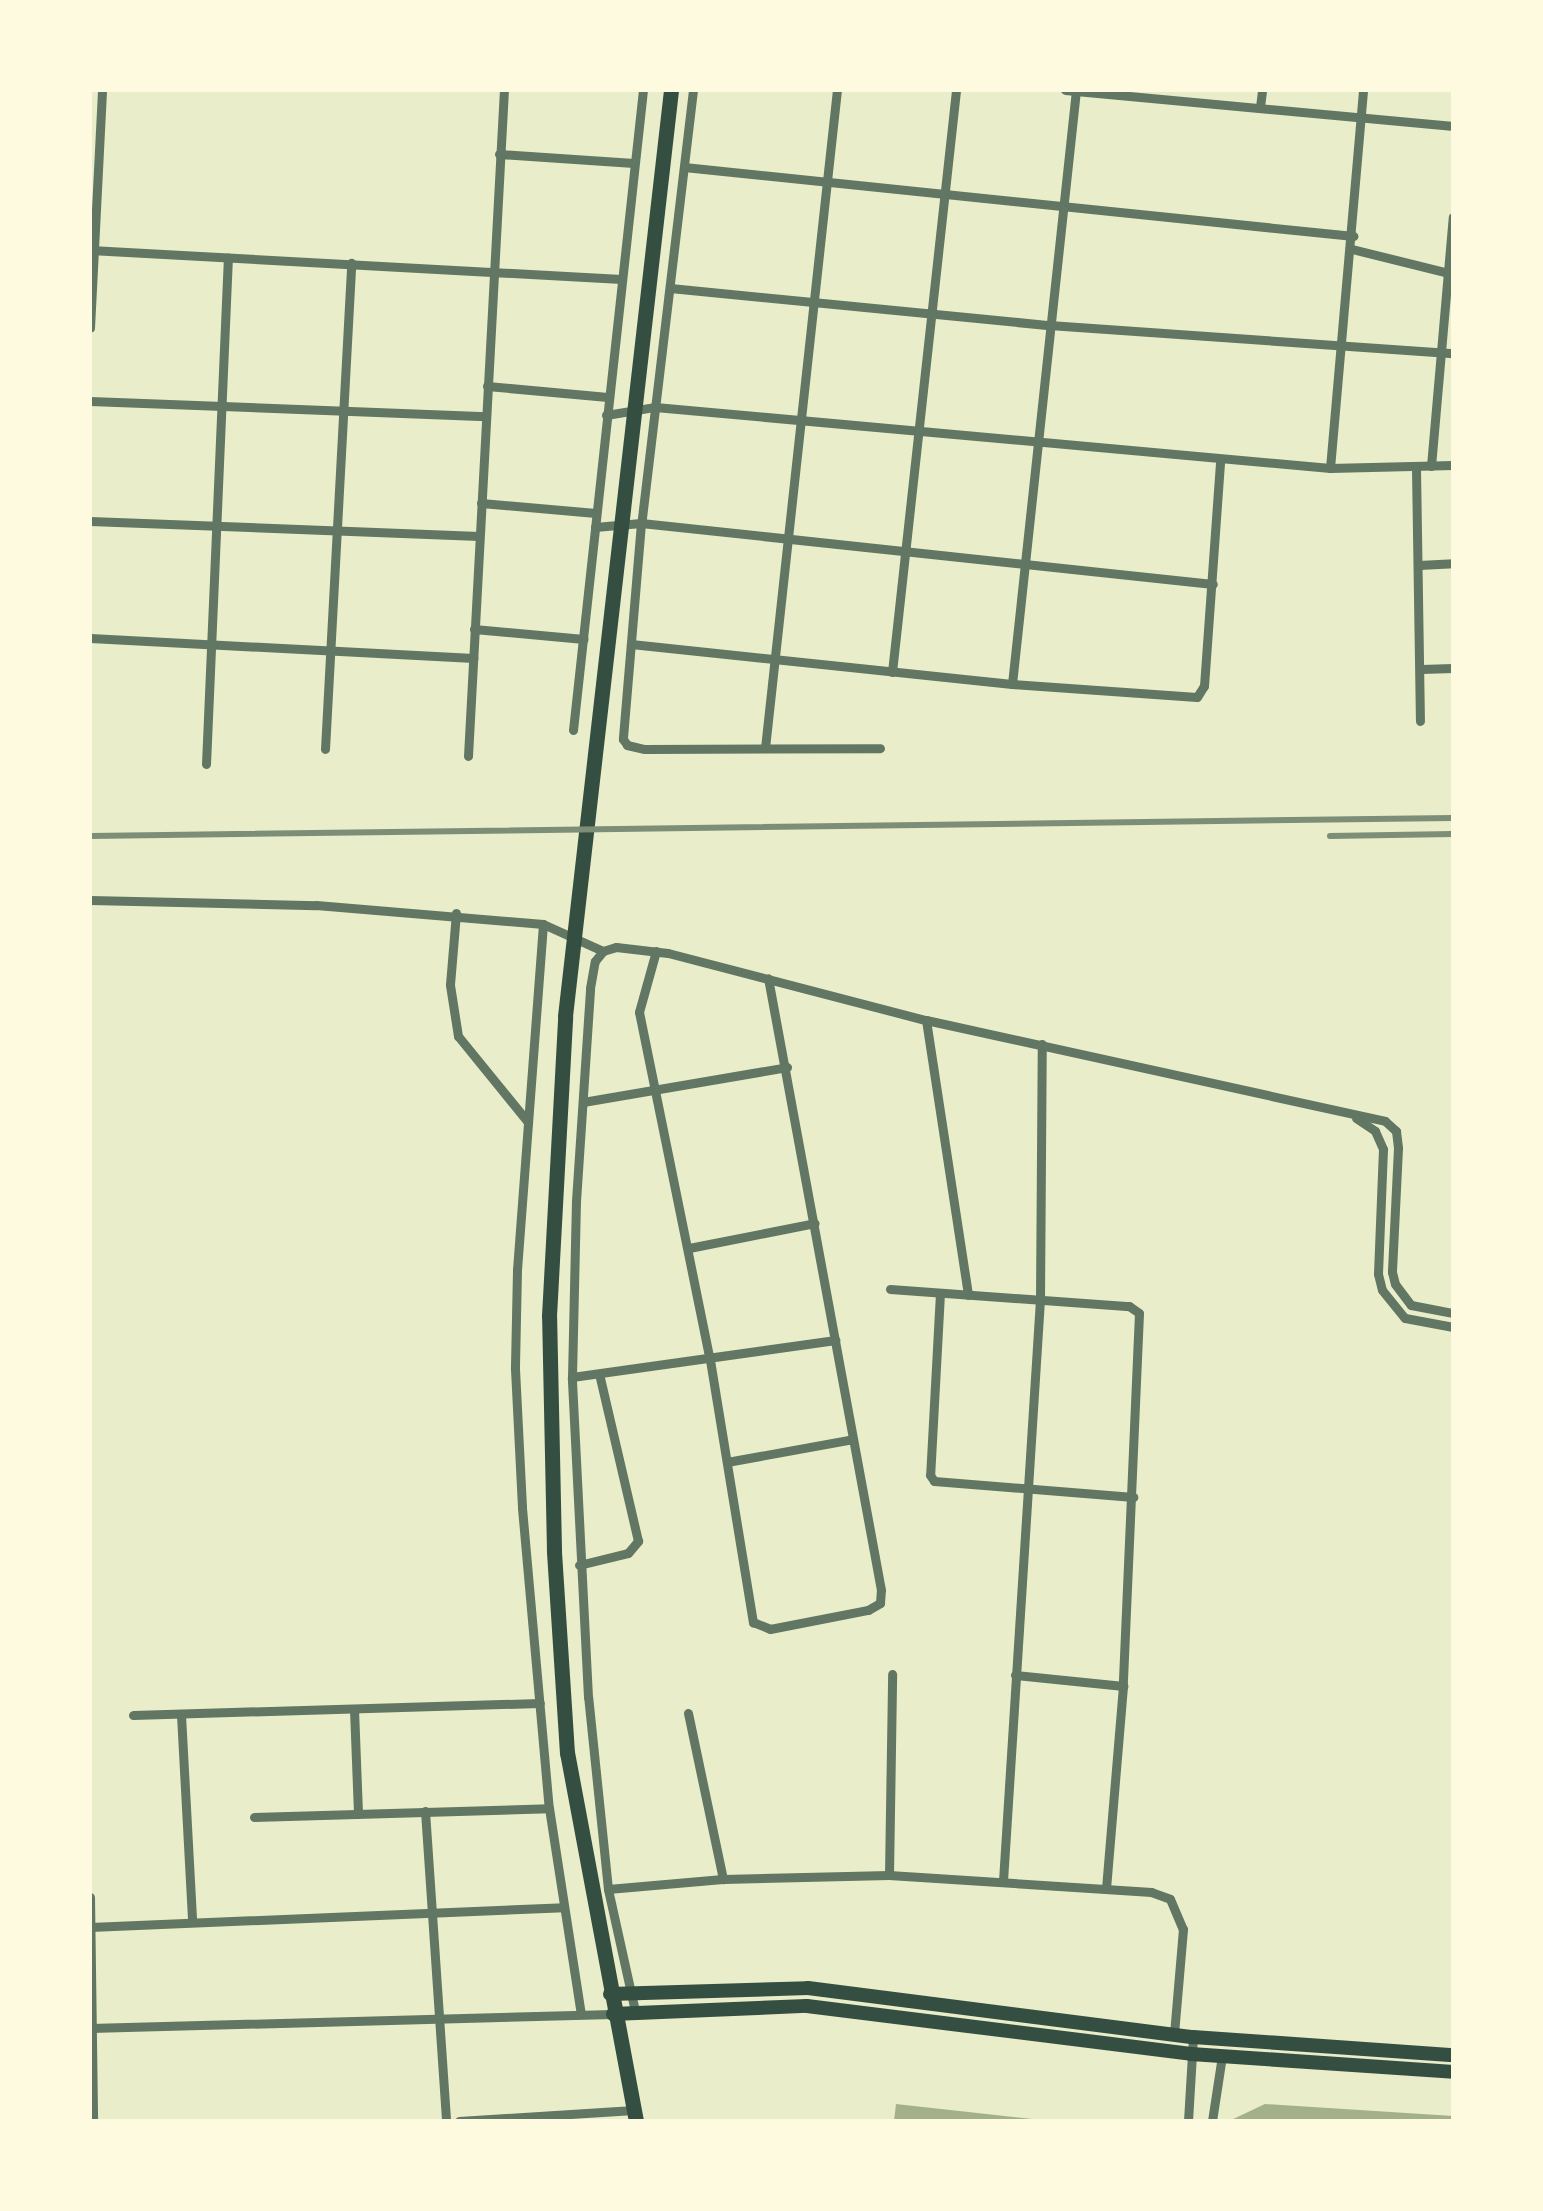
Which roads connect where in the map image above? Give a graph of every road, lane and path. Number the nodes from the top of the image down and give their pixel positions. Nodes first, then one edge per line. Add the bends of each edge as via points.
1 (102, 90) edge
2 (504, 90) edge
3 (643, 90) edge
4 (671, 90) edge
5 (694, 90) edge
6 (837, 90) edge
7 (956, 90) edge
8 (1065, 90) edge
9 (1076, 90) edge
10 (1262, 90) edge
11 (1362, 90) edge
12 (1260, 108) junction
13 (1360, 116) junction
14 (1453, 126) edge
15 (500, 154) junction
16 (634, 163) junction
17 (684, 166) junction
18 (828, 182) junction
19 (944, 195) junction
20 (1063, 208) junction
21 (1453, 217) edge
22 (1353, 236) junction
23 (1352, 249) junction
24 (92, 251) edge
25 (228, 257) junction
26 (351, 263) junction
27 (491, 270) junction
28 (1448, 272) junction
29 (621, 279) junction
30 (670, 288) junction
31 (814, 303) junction
32 (930, 314) junction
33 (1050, 325) junction
34 (90, 328) edge
35 (1344, 347) junction
36 (1441, 353) junction
37 (1453, 353) edge
38 (487, 386) junction
39 (608, 397) junction
40 (90, 400) edge
41 (222, 406) junction
42 (655, 407) junction
43 (343, 411) junction
44 (606, 414) junction
45 (486, 416) junction
46 (800, 422) junction
47 (917, 433) junction
48 (1039, 445) junction
49 (1220, 461) junction
50 (1453, 465) edge
51 (1431, 466) junction
52 (1330, 468) junction
53 (1416, 469) junction
54 (481, 503) junction
55 (596, 513) junction
56 (90, 521) edge
57 (641, 523) junction
58 (216, 524) junction
59 (595, 527) junction
60 (336, 530) junction
61 (479, 536) junction
62 (786, 540) junction
63 (904, 551) junction
64 (1026, 562) junction
65 (1453, 563) edge
66 (1419, 565) junction
67 (1213, 584) junction
68 (474, 629) junction
69 (90, 638) edge
70 (584, 639) junction
71 (209, 644) junction
72 (631, 644) junction
73 (330, 651) junction
74 (472, 658) junction
75 (776, 660) junction
76 (1453, 668) edge
77 (1421, 669) junction
78 (892, 672) junction
79 (1012, 684) junction
80 (1420, 722) dead end
81 (573, 730) dead end
82 (765, 748) junction
83 (880, 748) dead end
84 (324, 749) dead end
85 (468, 756) dead end
86 (206, 764) dead end
87 (90, 900) edge
88 (456, 913) junction
89 (542, 924) junction
90 (603, 950) junction
91 (656, 952) junction
92 (768, 978) junction
93 (926, 1020) junction
94 (1042, 1044) junction
95 (786, 1067) junction
96 (654, 1092) junction
97 (583, 1102) junction
98 (1354, 1117) junction
99 (528, 1122) junction
100 (815, 1222) junction
101 (688, 1248) junction
102 (1392, 1272) junction
103 (1378, 1274) junction
104 (890, 1289) dead end
105 (940, 1293) junction
106 (968, 1295) junction
107 (1040, 1298) junction
108 (1453, 1313) edge
109 (1453, 1327) edge
110 (835, 1340) junction
111 (710, 1360) junction
112 (599, 1374) junction
113 (572, 1377) junction
114 (853, 1439) junction
115 (727, 1462) junction
116 (1026, 1486) junction
117 (1133, 1496) junction
118 (579, 1564) junction
119 (892, 1674) dead end
120 (1015, 1676) junction
121 (1124, 1686) junction
122 (540, 1703) junction
123 (354, 1709) junction
124 (688, 1713) dead end
125 (181, 1715) junction
126 (134, 1716) dead end
127 (549, 1808) junction
128 (426, 1811) junction
129 (358, 1814) junction
130 (254, 1816) dead end
131 (890, 1875) junction
132 (723, 1879) junction
133 (1003, 1881) junction
134 (1106, 1888) junction
135 (608, 1889) junction
136 (90, 1897) edge
137 (564, 1907) junction
138 (432, 1913) junction
139 (192, 1920) junction
140 (90, 1926) edge
141 (630, 1991) junction
142 (610, 1994) junction
143 (636, 2012) junction
144 (582, 2014) junction
145 (613, 2014) junction
146 (438, 2019) junction
147 (92, 2028) edge
148 (1174, 2034) junction
149 (1193, 2037) junction
150 (1191, 2054) junction
151 (1222, 2056) junction
152 (1453, 2056) edge
153 (1453, 2072) edge
154 (635, 2116) edge
155 (93, 2121) edge
156 (446, 2121) edge
157 (459, 2121) edge
158 (1188, 2121) edge
159 (1212, 2121) edge

1 - 24 street
2 - 15 street
3 - 16 street
4 - 142 main road via 565,1016 550,1316 554,1550 567,1753
5 - 17 street
6 - 18 street
7 - 19 street
8 - 9 street
9 - 12 street
9 - 20 street
10 - 12 street
11 - 13 street
12 - 13 street
13 - 14 street
13 - 22 street
15 - 16 street
15 - 27 street
16 - 29 street
17 - 18 street
17 - 30 street
18 - 19 street
18 - 31 street
19 - 20 street
19 - 32 street
20 - 22 street
20 - 33 street
21 - 28 street
22 - 23 street
23 - 28 street
23 - 35 street
24 - 25 street
24 - 34 street
25 - 26 street
25 - 41 street
26 - 27 street
26 - 43 street
27 - 29 street
27 - 38 street
28 - 36 street
29 - 39 street
30 - 31 street
30 - 42 street
31 - 32 street
31 - 46 street
32 - 33 street
32 - 47 street
33 - 35 street
33 - 48 street
35 - 36 street
35 - 52 street
36 - 37 street
36 - 51 street
38 - 39 street
38 - 45 street
39 - 44 street
40 - 41 street
41 - 43 street
41 - 58 street
42 - 44 street
42 - 46 street
42 - 57 street
43 - 45 street
43 - 60 street
44 - 55 street
45 - 54 street
46 - 47 street
46 - 62 street
47 - 48 street
47 - 63 street
48 - 49 street
48 - 64 street
49 - 52 street
49 - 67 street
50 - 51 street
51 - 53 street
52 - 53 street
53 - 66 street
54 - 55 street
54 - 61 street
55 - 59 street
56 - 58 street
57 - 59 street
57 - 62 street
57 - 72 street
58 - 60 street
58 - 71 street
59 - 70 street
60 - 61 street
60 - 73 street
61 - 68 street
62 - 63 street
62 - 75 street
63 - 64 street
63 - 78 street
64 - 67 street
64 - 79 street
65 - 66 street
66 - 77 street
67 - 79 street via 1204,686 1197,697
68 - 70 street
68 - 74 street
69 - 71 street
70 - 81 street
71 - 73 street
71 - 86 street
72 - 75 street
72 - 82 street via 627,746
73 - 74 street
73 - 84 street
74 - 85 street
75 - 78 street
75 - 82 street
76 - 77 street
77 - 80 street
78 - 79 street
82 - 83 street
87 - 88 street
88 - 89 street
88 - 99 street via 450,984 458,1036
89 - 90 street
89 - 99 street
90 - 91 street
90 - 97 street via 590,988
91 - 92 street
91 - 96 street via 639,1012
92 - 93 street
92 - 95 street
93 - 94 street
93 - 106 street
94 - 98 street
94 - 107 street
95 - 96 street
95 - 100 street
96 - 97 street
96 - 101 street
97 - 113 street
98 - 102 street via 1384,1121 1396,1131
98 - 103 street via 1374,1131 1384,1149
99 - 122 street via 515,1369
100 - 101 street
100 - 110 street
101 - 111 street
102 - 103 street
102 - 108 street via 1411,1305
103 - 109 street via 1388,1301 1405,1318
104 - 105 street
105 - 106 street
105 - 116 street via 930,1474 940,1484
106 - 107 street
107 - 116 street
107 - 117 street via 1129,1306 1139,1313
110 - 111 street
110 - 114 street
111 - 112 street
111 - 115 street
112 - 113 street
112 - 118 street via 638,1541 628,1553
113 - 118 street
114 - 115 street
114 - 115 street via 880,1603 770,1629 752,1622
116 - 117 street
116 - 120 street
117 - 121 street
118 - 135 street
119 - 131 street
120 - 121 street
120 - 133 street
121 - 134 street
122 - 123 street
122 - 127 street
123 - 125 street
123 - 129 street
124 - 132 street
125 - 126 street
125 - 139 street
127 - 128 street
127 - 137 street
128 - 129 street
128 - 138 street
129 - 130 street
131 - 132 street
131 - 133 street
132 - 135 street
133 - 134 street
134 - 148 street via 1151,1892 1170,1899 1179,1912
135 - 141 street
136 - 140 street
137 - 138 street
137 - 144 street
138 - 139 street
138 - 146 street
139 - 140 street
140 - 147 street
141 - 142 main road
141 - 143 street
141 - 148 main road via 845,1990
142 - 145 main road
143 - 145 main road
143 - 150 main road via 734,2006 862,2010
144 - 145 street
144 - 146 street
145 - 154 main road
146 - 147 street
146 - 156 street
147 - 155 street
148 - 149 main road
149 - 150 street
149 - 152 main road
150 - 151 main road
150 - 158 street
151 - 153 main road
151 - 159 street
154 - 157 street

